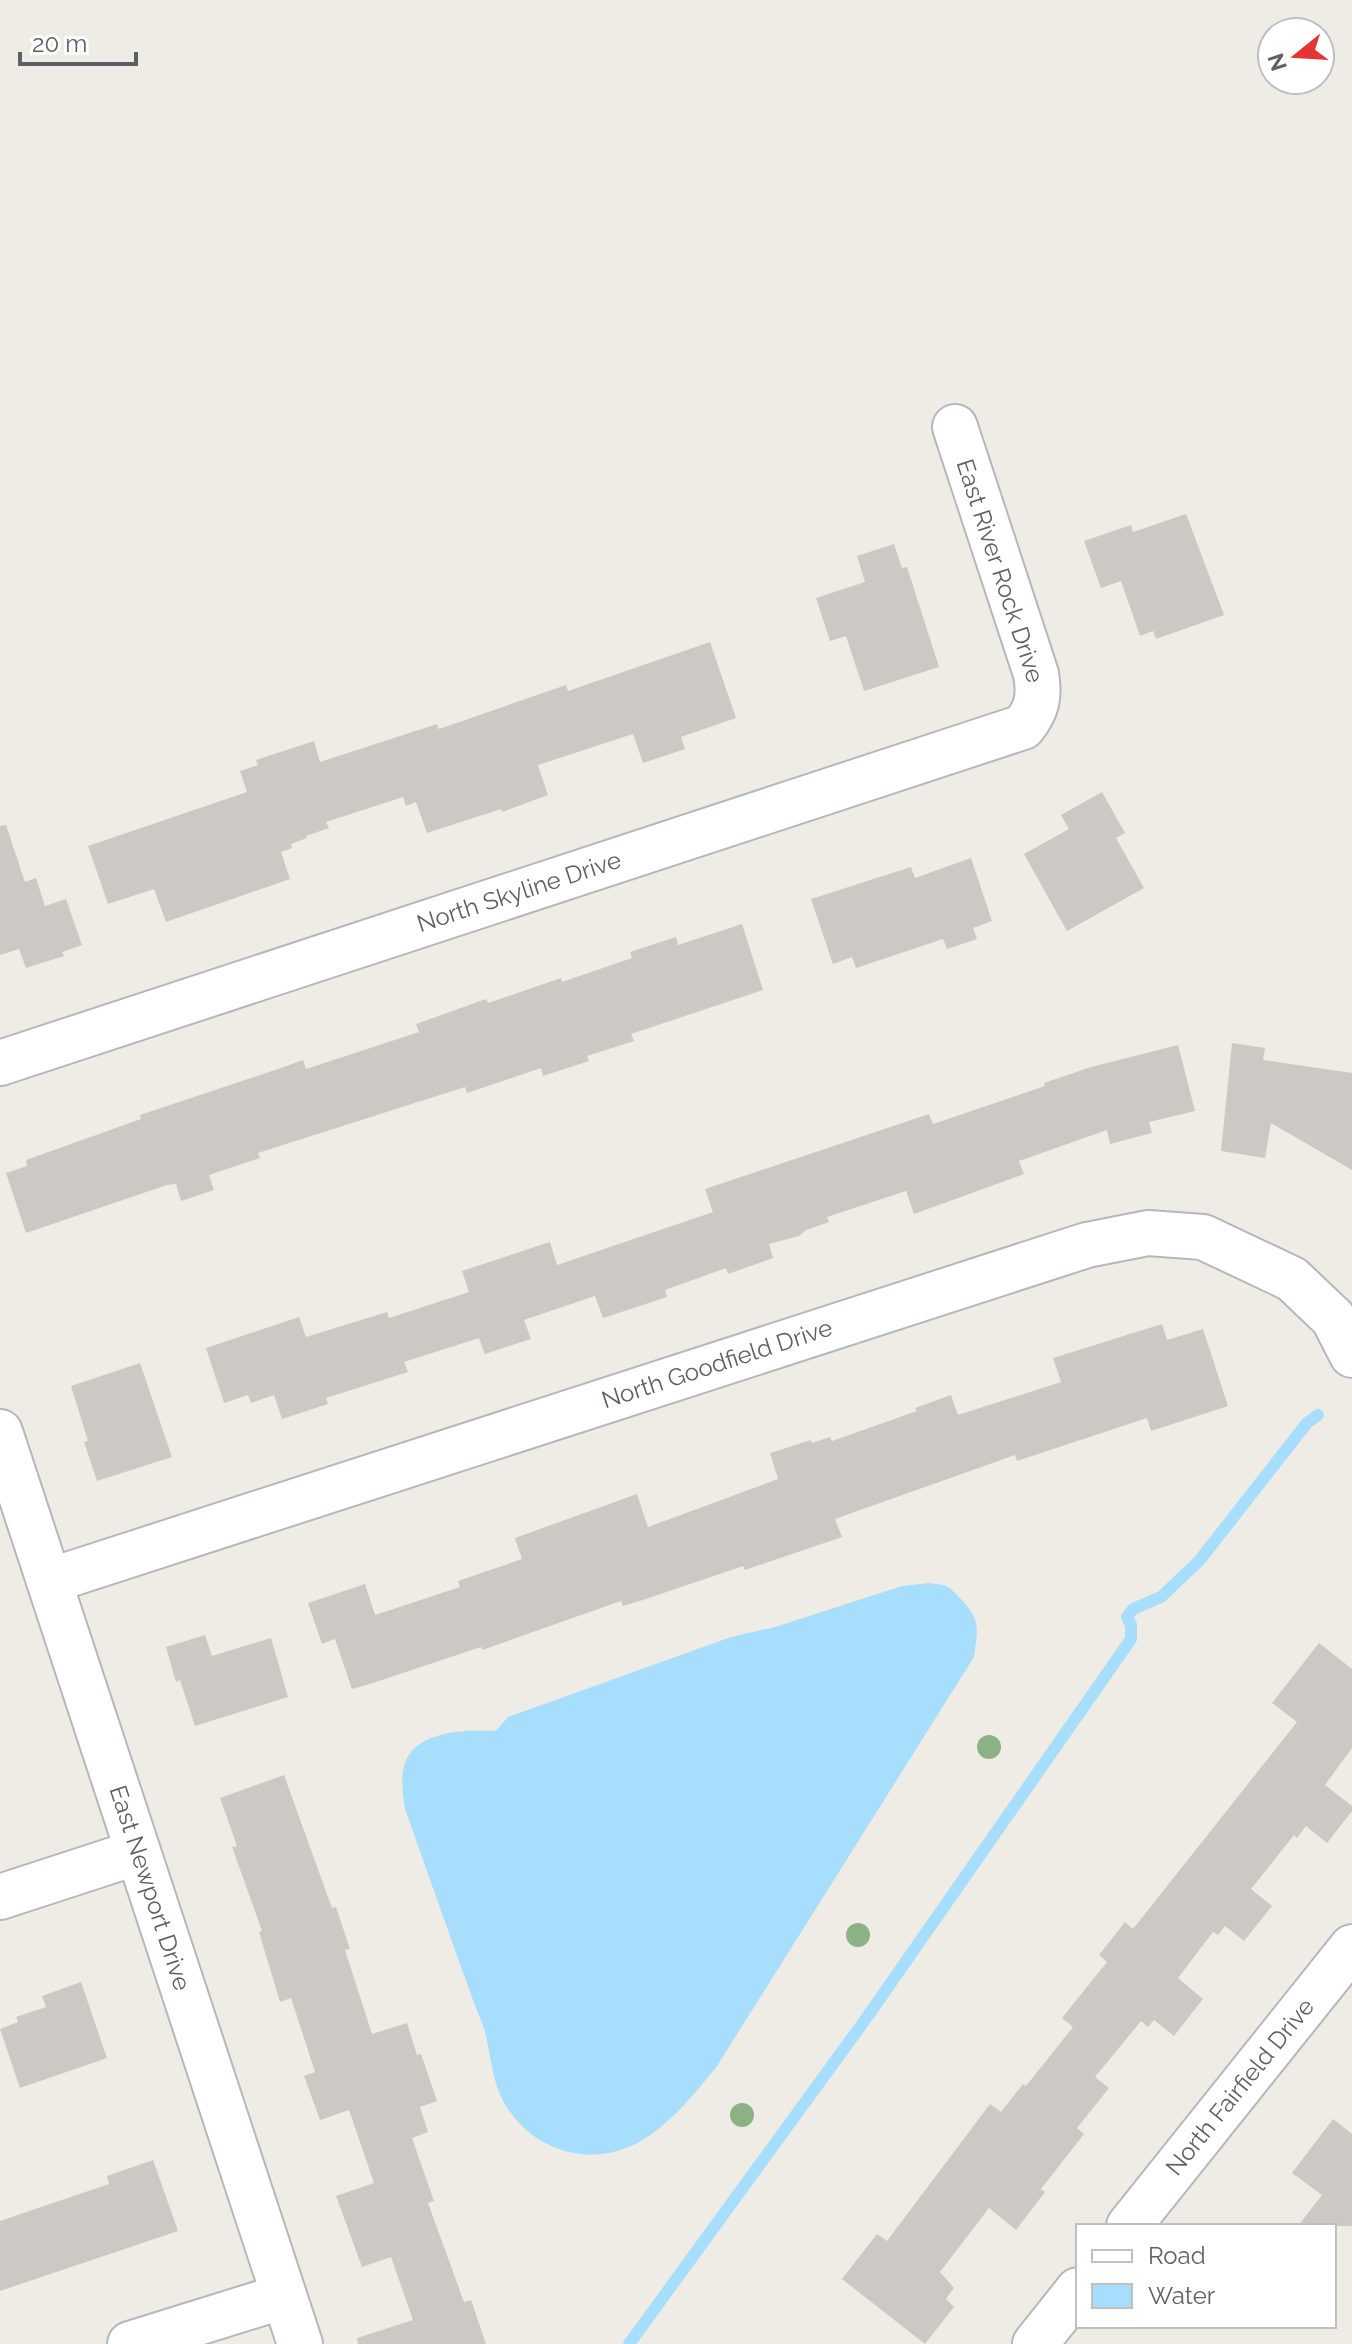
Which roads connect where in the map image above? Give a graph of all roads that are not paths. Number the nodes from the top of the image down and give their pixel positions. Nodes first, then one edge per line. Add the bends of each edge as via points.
1 (955, 427) dead end
2 (1034, 714) joint
3 (0, 1063) edge
4 (1352, 1355) edge
5 (0, 1432) edge
6 (49, 1581) junction
7 (138, 1852) junction
8 (0, 1897) edge
9 (1352, 1947) edge
10 (1338, 1994) edge
11 (1131, 2224) edge
12 (1076, 2293) edge
13 (284, 2296) junction
14 (130, 2344) edge
15 (300, 2344) edge
16 (1035, 2344) edge

1 - 2 street, East River Rock Drive via 1036,674
2 - 3 street, North Skyline Drive via 1023,727
4 - 6 street, North Goodfield Drive via 1333,1318 1292,1279 1203,1237 1136,1235 1087,1245
5 - 6 street, East Newport Drive
6 - 7 street, East Newport Drive
7 - 8 street
7 - 13 street, East Newport Drive
9 - 10 street, North Fairfield Drive
10 - 11 street, North Fairfield Drive
12 - 16 street
13 - 14 street
13 - 15 street, East Newport Drive

